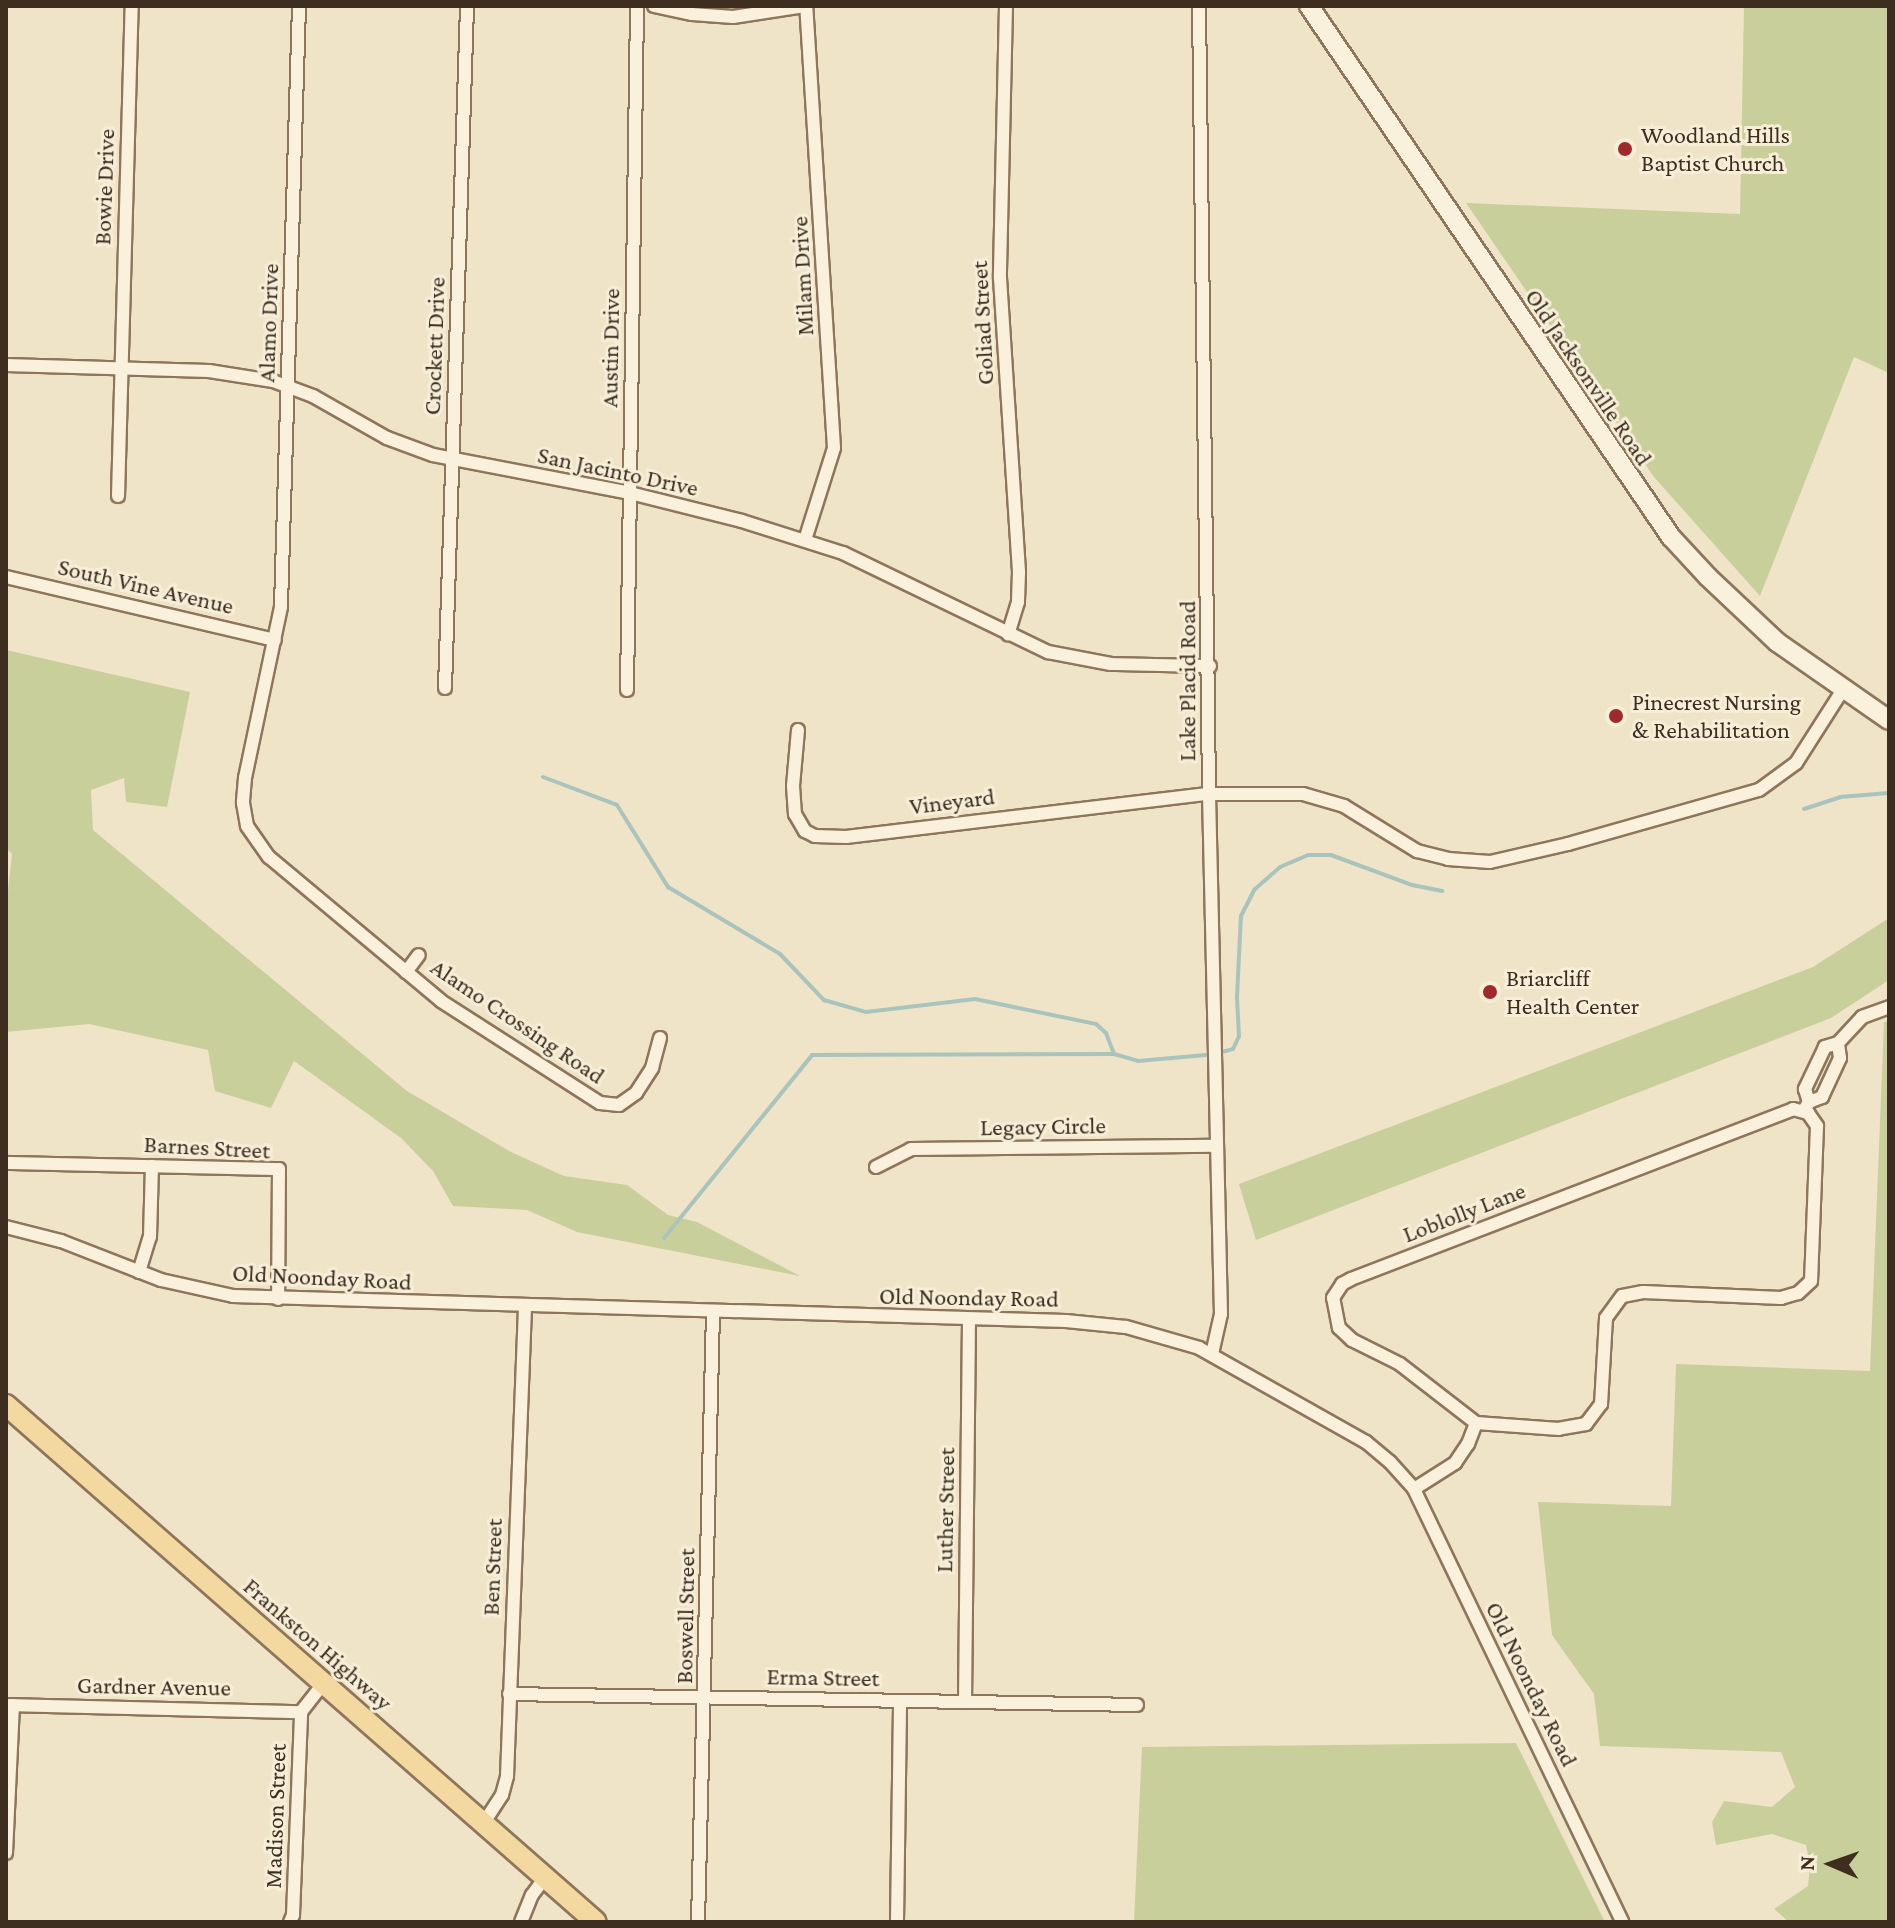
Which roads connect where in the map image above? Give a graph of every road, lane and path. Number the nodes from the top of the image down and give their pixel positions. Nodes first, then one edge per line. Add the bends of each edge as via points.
1 (132, 6) edge
2 (299, 6) edge
3 (467, 6) edge
4 (637, 6) edge
5 (654, 6) edge
6 (806, 6) edge
7 (1006, 6) edge
8 (1199, 6) edge
9 (1309, 6) edge
10 (6, 365) edge
11 (120, 369) junction
12 (288, 387) junction
13 (453, 460) junction
14 (630, 493) junction
15 (118, 496) dead end
16 (805, 540) junction
17 (6, 577) edge
18 (1008, 635) junction
19 (275, 640) junction
20 (1210, 666) junction
21 (445, 688) dead end
22 (627, 690) dead end
23 (1842, 691) junction
24 (1889, 720) edge
25 (798, 730) dead end
26 (1209, 794) junction
27 (419, 955) dead end
28 (406, 972) junction
29 (1889, 1007) edge
30 (660, 1038) dead end
31 (1838, 1043) junction
32 (1806, 1106) junction
33 (1215, 1146) junction
34 (6, 1163) edge
35 (152, 1166) junction
36 (876, 1167) dead end
37 (6, 1227) edge
38 (139, 1272) junction
39 (278, 1299) junction
40 (525, 1306) junction
41 (713, 1311) junction
42 (969, 1320) junction
43 (1212, 1354) junction
44 (6, 1405) edge
45 (1476, 1423) junction
46 (1414, 1489) junction
47 (324, 1683) junction
48 (509, 1694) junction
49 (705, 1697) junction
50 (900, 1701) junction
51 (965, 1702) junction
52 (10, 1705) edge
53 (1137, 1705) dead end
54 (301, 1712) junction
55 (483, 1824) junction
56 (6, 1853) edge
57 (545, 1878) junction
58 (290, 1922) edge
59 (521, 1922) edge
60 (596, 1922) edge
61 (698, 1922) edge
62 (897, 1922) edge
63 (1622, 1922) edge

1 - 11 street, Bowie Drive
2 - 12 street, Alamo Drive
3 - 13 street, Crockett Drive
4 - 14 street, Austin Drive
5 - 6 street via 733,17
6 - 16 street, Milam Drive via 834,448
7 - 18 street, Goliad Street via 1000,278 1019,557 1018,602
8 - 20 street, Lake Placid Road
9 - 23 main road, Old Jacksonville Road via 1658,520 1745,614
10 - 11 street, San Jacinto Drive
11 - 12 street, San Jacinto Drive via 224,372
11 - 15 street, Bowie Drive
12 - 13 street, San Jacinto Drive via 387,438
12 - 19 street, Alamo Drive via 281,607
13 - 14 street, San Jacinto Drive
13 - 21 street, Crockett Drive
14 - 16 street, San Jacinto Drive
14 - 22 street, Austin Drive
16 - 18 street, San Jacinto Drive via 930,592
17 - 19 street, South Vine Avenue
18 - 20 street, San Jacinto Drive via 1082,659
19 - 28 street, Alamo Crossing Road via 243,787 247,826 269,857
20 - 26 street, Lake Placid Road
23 - 24 main road, Old Jacksonville Road
23 - 26 street via 1796,763 1759,790 1504,860 1432,856 1344,806 1314,795
25 - 26 street, Vineyard via 795,814 805,831 815,836 846,837
26 - 33 street, Lake Placid Road
27 - 28 street, Alamo Crossing Road
28 - 30 street, Alamo Crossing Road via 452,1009 610,1106 631,1099 650,1073
29 - 31 street via 1862,1017
31 - 32 street via 1840,1058 1822,1097
31 - 32 street via 1825,1047 1805,1089
32 - 45 street via 1818,1132 1814,1272 1805,1289 1781,1298 1643,1292 1622,1296 1606,1318 1601,1404 1586,1424 1559,1429
32 - 45 street, Loblolly Lane via 1342,1284 1333,1307 1345,1335 1400,1364
33 - 36 street, Legacy Circle via 911,1149
33 - 43 street, Lake Placid Road via 1221,1314
34 - 35 street, Barnes Street
35 - 38 street via 150,1237
35 - 39 street, Barnes Street via 279,1169
37 - 38 street, Old Noonday Road via 61,1241
38 - 39 street, Old Noonday Road via 214,1293
39 - 40 street, Old Noonday Road
40 - 41 street, Old Noonday Road
40 - 48 street, Ben Street
41 - 42 street, Old Noonday Road
41 - 49 street, Boswell Street
42 - 43 street, Old Noonday Road via 1126,1327
42 - 51 street, Luther Street
43 - 46 street, Old Noonday Road via 1366,1442
44 - 47 main road, Frankston Highway
45 - 46 street via 1455,1463
46 - 63 street, Old Noonday Road
47 - 54 street
47 - 55 main road, Frankston Highway
48 - 49 street, Erma Street
48 - 55 street, Ben Street via 505,1786
49 - 50 street, Erma Street
49 - 61 street, Boswell Street
50 - 51 street, Erma Street
50 - 62 street
51 - 53 street, Erma Street
52 - 54 street, Gardner Avenue
52 - 56 street
54 - 58 street, Madison Street
55 - 57 main road, Frankston Highway
57 - 59 street
57 - 60 main road, Frankston Highway

